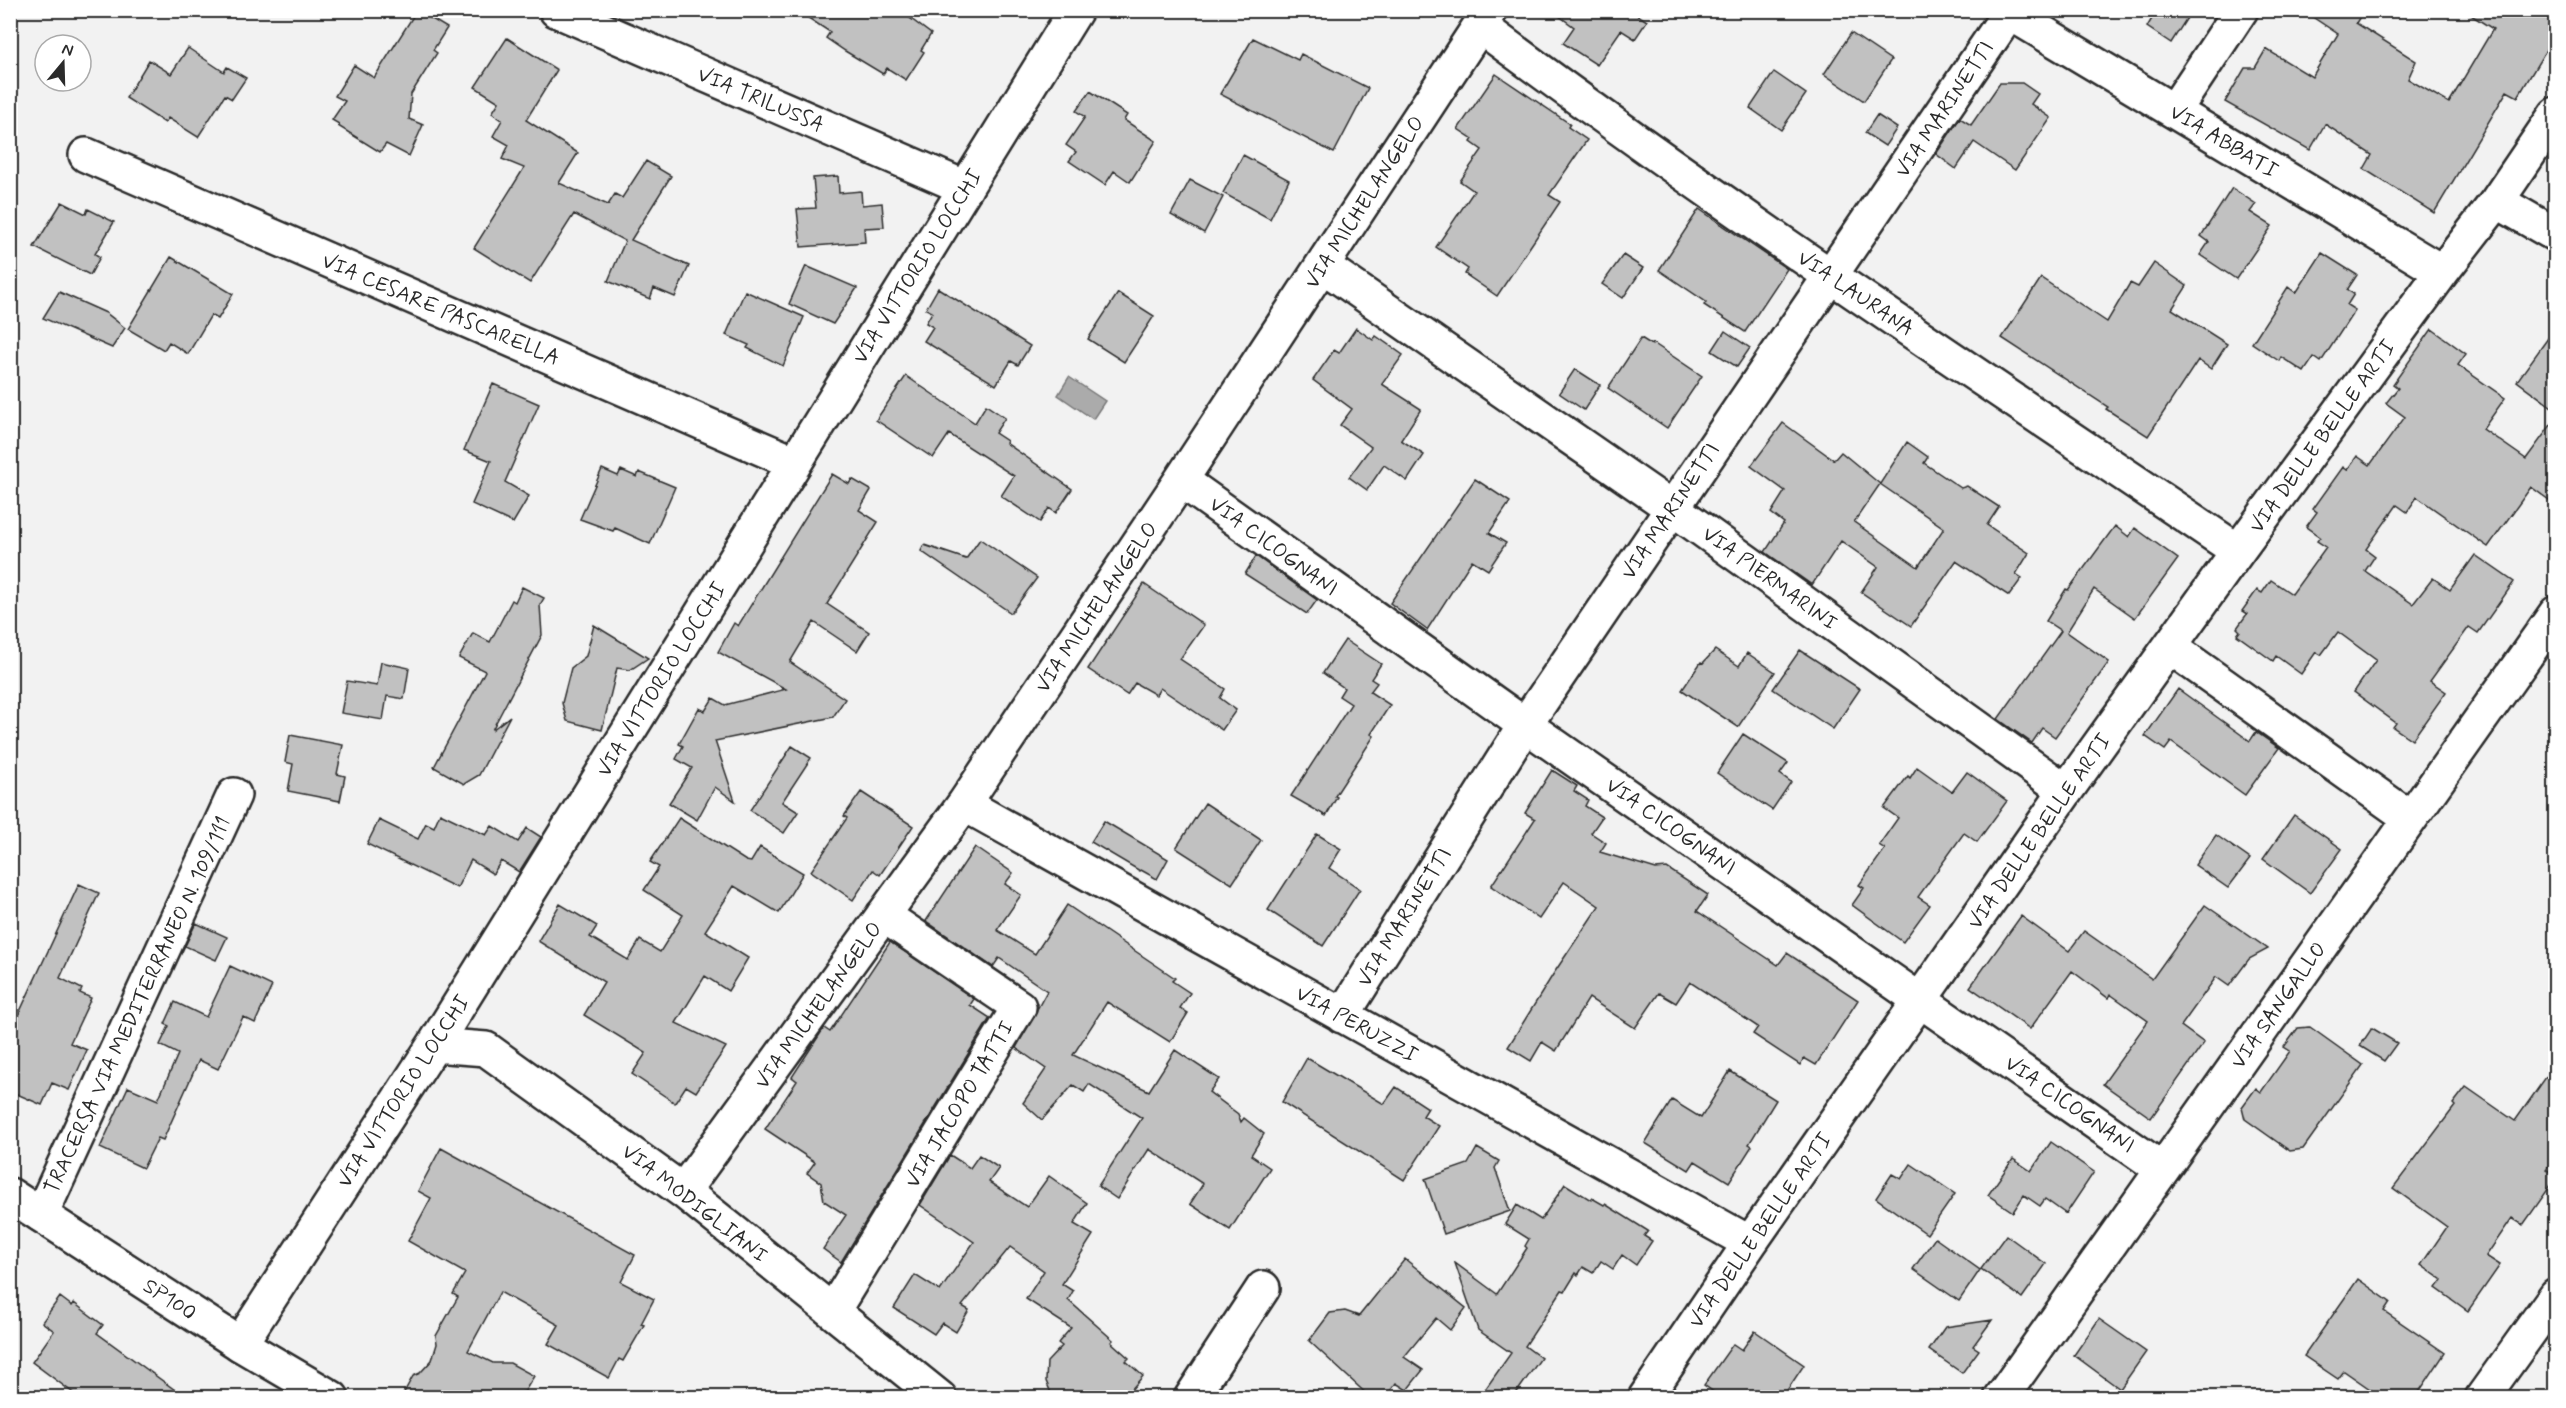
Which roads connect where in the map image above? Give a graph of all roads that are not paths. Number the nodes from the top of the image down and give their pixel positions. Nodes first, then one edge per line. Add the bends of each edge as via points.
1 (556, 10) edge
2 (1076, 10) edge
3 (2241, 10) edge
4 (2007, 12) edge
5 (1485, 18) edge
6 (2174, 111) junction
7 (2556, 114) edge
8 (86, 155) dead end
9 (966, 188) junction
10 (2497, 201) junction
11 (2556, 235) edge
12 (1323, 266) junction
13 (2442, 272) junction
14 (1831, 276) junction
15 (795, 463) junction
16 (1181, 480) junction
17 (1672, 508) junction
18 (2238, 551) junction
19 (2556, 613) edge
20 (2170, 646) junction
21 (1524, 725) junction
22 (2066, 791) junction
23 (234, 795) dead end
24 (964, 804) junction
25 (2410, 818) junction
26 (883, 915) junction
27 (1921, 999) junction
28 (1342, 1016) junction
29 (434, 1045) junction
30 (2162, 1169) junction
31 (683, 1191) junction
32 (10, 1195) edge
33 (41, 1215) junction
34 (1750, 1243) junction
35 (1263, 1288) dead end
36 (2556, 1295) edge
37 (833, 1311) junction
38 (240, 1344) junction
39 (332, 1398) edge
40 (940, 1398) edge
41 (1191, 1398) edge
42 (1646, 1398) edge
43 (2001, 1398) edge
44 (2482, 1398) edge

1 - 9 street, VIA TRILUSSA
2 - 9 street, VIA VITTORIO LOCCHI
3 - 6 street
4 - 6 street, VIA ABBATI
4 - 14 street, VIA MARINETTI
5 - 12 street, VIA MICHELANGELO
5 - 14 street, VIA LAURANA via 1579,100
6 - 13 street, VIA ABBATI
7 - 10 street, VIA DELLE BELLE ARTI
8 - 15 street, VIA CESARE PASCARELLA
9 - 15 street, VIA VITTORIO LOCCHI
10 - 11 street
10 - 13 street, VIA DELLE BELLE ARTI
12 - 16 street, VIA MICHELANGELO
12 - 17 street, VIA PIERMARINI
13 - 18 street, VIA DELLE BELLE ARTI
14 - 17 street, VIA MARINETTI
14 - 18 street, VIA LAURANA
15 - 29 street, VIA VITTORIO LOCCHI
16 - 21 street, VIA CICOGNANI
16 - 24 street, VIA MICHELANGELO
17 - 21 street, VIA MARINETTI
17 - 22 street, VIA PIERMARINI
18 - 20 street, VIA DELLE BELLE ARTI
19 - 25 street, VIA SANGALLO
20 - 22 street, VIA DELLE BELLE ARTI
20 - 25 street
21 - 27 street, VIA CICOGNANI
21 - 28 street, VIA MARINETTI
22 - 27 street, VIA DELLE BELLE ARTI
23 - 33 street, TRACERSA VIA MEDITERRANEO N. 109/111
24 - 26 street, VIA MICHELANGELO
24 - 28 street, VIA PERUZZI
25 - 30 street, VIA SANGALLO
26 - 31 street, VIA MICHELANGELO
26 - 37 street, VIA JACOPO TATTI via 1019,1007
27 - 30 street, VIA CICOGNANI
27 - 34 street, VIA DELLE BELLE ARTI
28 - 34 street, VIA PERUZZI
29 - 31 street, VIA MODIGLIANI via 486,1049
29 - 38 street, VIA VITTORIO LOCCHI
30 - 43 street, VIA SANGALLO
31 - 37 street, VIA MODIGLIANI
32 - 33 street, SP100 / SP100
33 - 38 street, SP100 / SP100
34 - 42 street, VIA DELLE BELLE ARTI
35 - 41 street
36 - 44 street
37 - 40 street, VIA MODIGLIANI
38 - 39 street, SP100 / SP100

